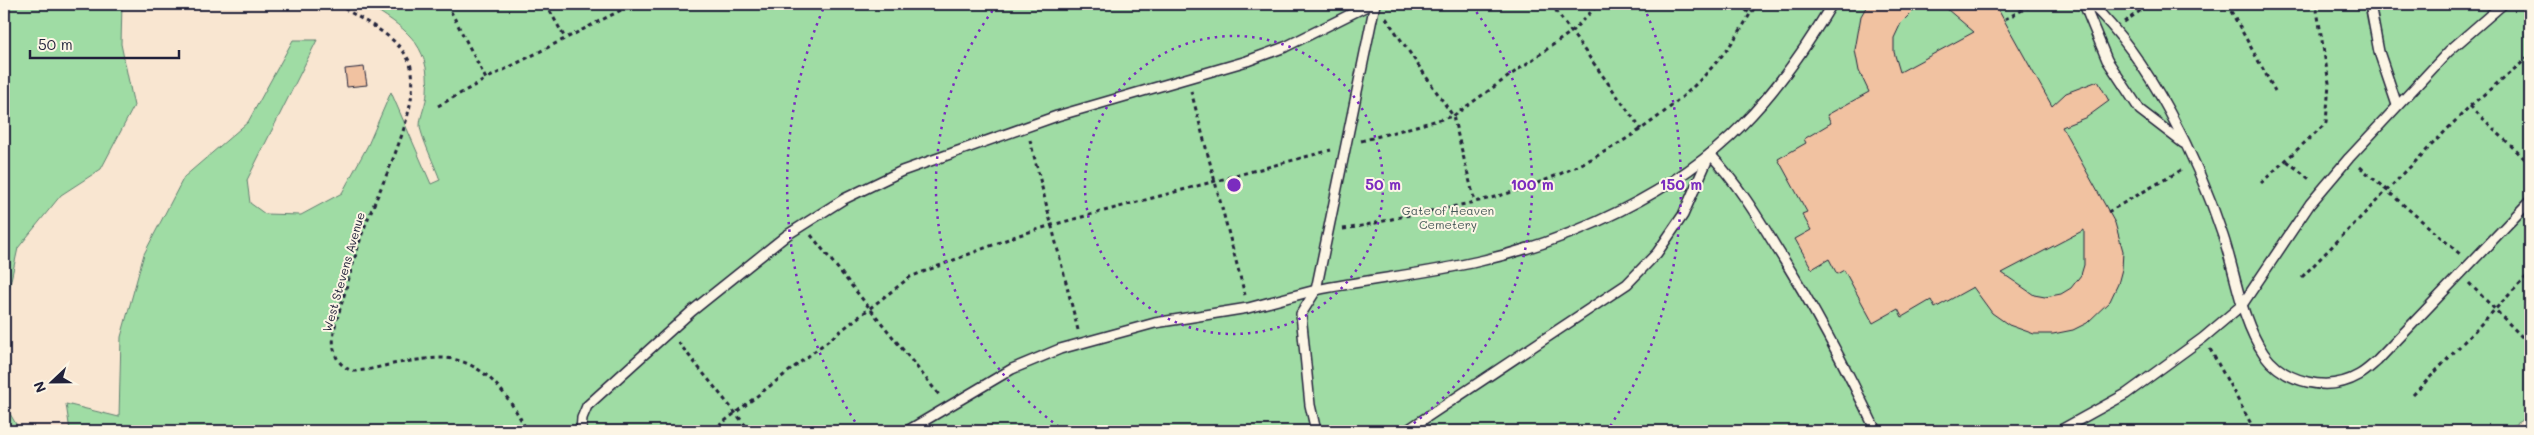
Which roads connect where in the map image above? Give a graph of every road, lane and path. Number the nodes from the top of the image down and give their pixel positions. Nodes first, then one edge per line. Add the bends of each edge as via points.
1 (338, 4) edge
2 (447, 4) edge
3 (546, 4) edge
4 (633, 4) edge
5 (1373, 4) edge
6 (1551, 4) edge
7 (1599, 4) edge
8 (1740, 4) edge
9 (1758, 4) edge
10 (1832, 4) edge
11 (2034, 4) edge
12 (2084, 4) edge
13 (2091, 4) edge
14 (2150, 4) edge
15 (2227, 4) edge
16 (2316, 4) edge
17 (2370, 4) edge
18 (2503, 4) edge
19 (1382, 12) dead end
20 (1750, 14) junction
21 (2005, 19) dead end
22 (2114, 30) junction
23 (1571, 32) junction
24 (565, 38) junction
25 (2530, 56) edge
26 (1188, 78) junction
27 (486, 79) junction
28 (2275, 91) dead end
29 (2397, 105) junction
30 (438, 106) dead end
31 (2470, 106) junction
32 (1453, 116) junction
33 (1026, 127) junction
34 (1641, 129) junction
35 (1346, 146) junction
36 (2185, 146) junction
37 (1710, 154) junction
38 (2349, 158) junction
39 (2287, 161) junction
40 (2195, 162) junction
41 (2530, 164) edge
42 (1215, 181) junction
43 (2261, 182) dead end
44 (2322, 189) junction
45 (2386, 190) junction
46 (2530, 201) edge
47 (1475, 202) junction
48 (2108, 212) dead end
49 (803, 225) junction
50 (1052, 225) junction
51 (1327, 231) junction
52 (2471, 263) junction
53 (2530, 273) edge
54 (2460, 274) junction
55 (2302, 276) dead end
56 (1316, 290) junction
57 (2242, 305) junction
58 (871, 307) junction
59 (1248, 308) junction
60 (2496, 309) junction
61 (669, 331) junction
62 (2203, 338) junction
63 (1082, 343) junction
64 (2530, 345) edge
65 (2413, 395) dead end
66 (948, 406) junction
67 (735, 413) junction
68 (527, 431) edge
69 (581, 431) edge
70 (712, 431) edge
71 (750, 431) edge
72 (907, 431) edge
73 (1316, 431) edge
74 (1406, 431) edge
75 (1876, 431) edge
76 (2058, 431) edge
77 (2255, 431) edge

1 - 68 path, West Stevens Avenue via 401,49 411,66 413,85 402,135 362,234 339,313 333,336 335,356 353,371 425,359 458,360 476,368 496,384 514,406
2 - 27 path
3 - 24 path
4 - 24 path
5 - 26 lane via 1285,47
5 - 35 lane
6 - 23 path
7 - 23 path
8 - 20 path
9 - 20 path
10 - 37 lane via 1772,92 1742,126
11 - 21 path
12 - 36 lane via 2107,60 2140,110
13 - 22 lane
14 - 22 path
15 - 28 path
16 - 39 path via 2329,83 2326,123
17 - 29 lane via 2379,52
18 - 29 lane via 2449,51
19 - 32 path
20 - 34 path via 1715,65
22 - 36 lane via 2150,81
23 - 32 path
23 - 34 path
24 - 27 path
25 - 31 path
26 - 33 lane
26 - 42 path
27 - 30 path
29 - 38 lane
31 - 41 path
31 - 45 path
32 - 35 path
32 - 47 path
33 - 49 lane via 902,171 844,199
33 - 50 path
34 - 47 path via 1564,172
35 - 42 path
35 - 51 lane
36 - 40 lane
37 - 56 lane via 1617,212 1529,248 1443,269
37 - 74 lane via 1683,215 1657,253 1627,284
37 - 75 lane via 1729,174 1805,292
38 - 44 lane
38 - 45 path
39 - 43 path
39 - 44 path
40 - 48 path
40 - 57 lane via 2222,234
42 - 50 path
42 - 59 path
44 - 57 lane
45 - 52 path
45 - 55 path
46 - 52 lane
47 - 51 path
49 - 58 path
49 - 61 lane
50 - 58 path via 910,277
50 - 63 path
51 - 56 lane
52 - 54 lane
53 - 60 path
54 - 57 lane via 2377,361 2343,382 2320,385 2298,381 2281,370 2265,355
54 - 60 path
56 - 59 lane
56 - 73 lane via 1301,314 1310,405
57 - 62 lane
58 - 66 path
58 - 67 path
59 - 63 lane via 1155,323
60 - 64 path
60 - 65 path
61 - 67 path
61 - 69 lane via 587,406
62 - 76 lane via 2126,394
62 - 77 path
63 - 66 lane via 1012,369
66 - 72 lane
67 - 70 path
67 - 71 path

